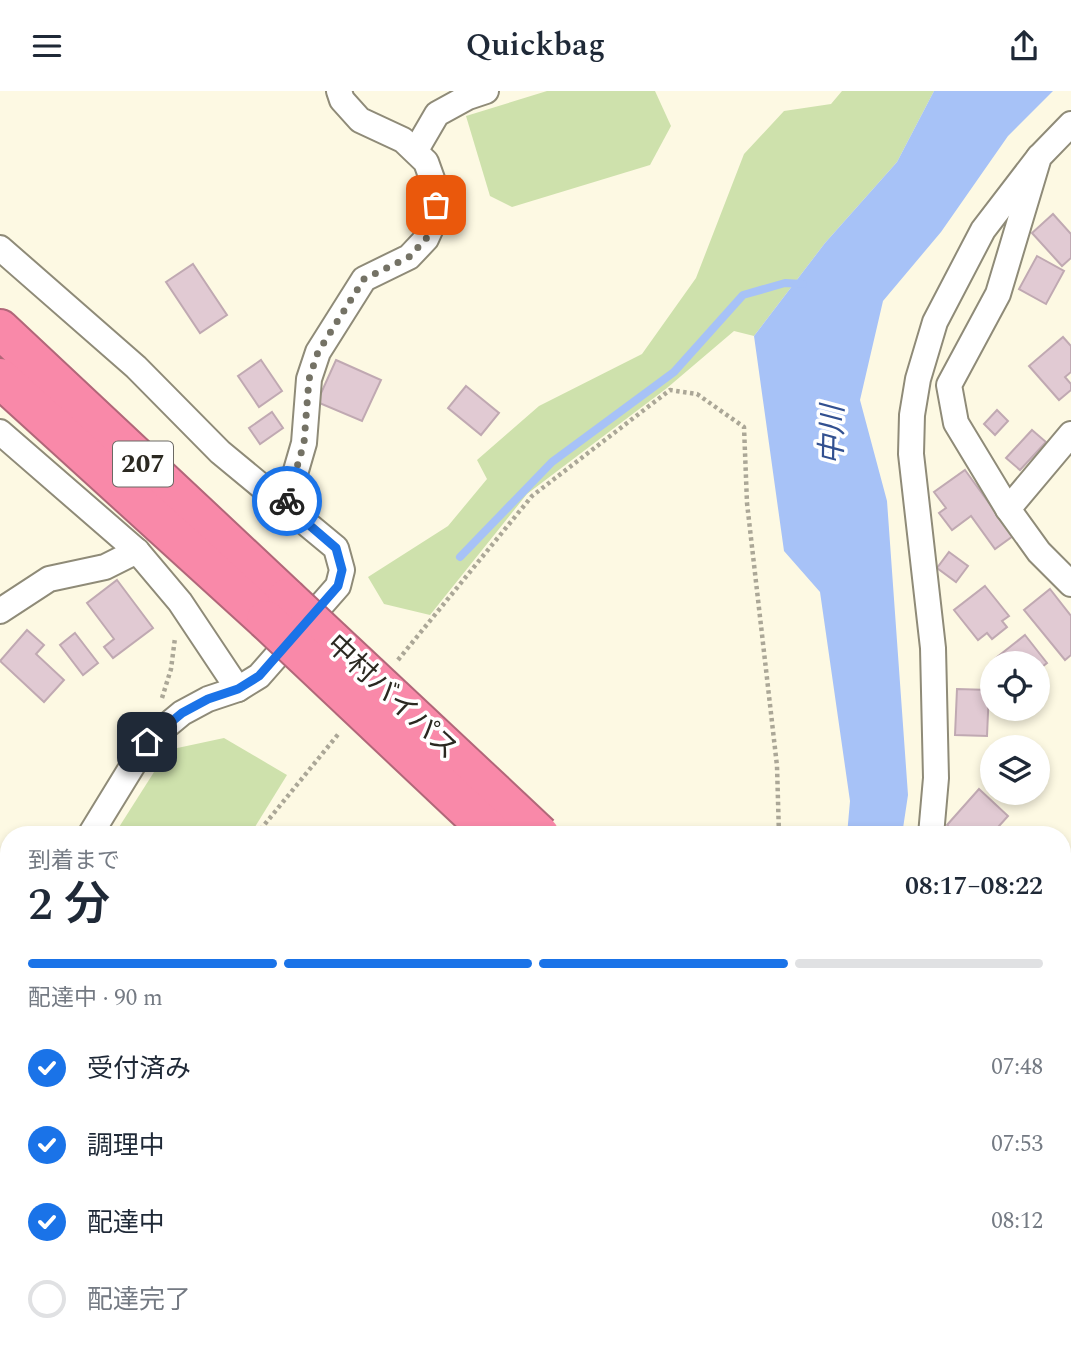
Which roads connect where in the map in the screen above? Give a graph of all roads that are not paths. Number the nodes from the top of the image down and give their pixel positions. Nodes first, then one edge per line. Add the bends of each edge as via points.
1 (339, 91) edge
2 (486, 91) edge
3 (1071, 124) edge
4 (415, 150) junction
5 (1040, 157) junction
6 (0, 248) edge
7 (0, 329) edge
8 (0, 378) edge
9 (918, 379) junction
10 (949, 385) junction
11 (0, 432) edge
12 (1071, 434) edge
13 (286, 505) junction
14 (1008, 509) junction
15 (136, 551) junction
16 (1071, 584) edge
17 (276, 609) junction
18 (0, 611) edge
19 (238, 689) junction
20 (96, 826) edge
21 (485, 826) edge
22 (529, 826) edge
23 (932, 826) edge

1 - 4 street via 360,120
2 - 4 street via 437,114
3 - 5 street
4 - 13 street via 426,162 436,190 435,219 426,239 409,257 364,279 318,352 309,379 304,443
5 - 9 street via 983,230 935,322
5 - 10 street via 998,294
6 - 13 street via 136,367 220,452
7 - 17 highway, 中村バイパス / 207
8 - 17 highway, 中村バイパス / 207
9 - 10 street
9 - 23 street via 911,453 933,648 936,778
10 - 14 street via 956,423
11 - 15 street
12 - 14 street
13 - 19 street via 336,548 342,570 338,586 259,676
14 - 16 street via 1039,552
15 - 18 street via 105,567 49,579
15 - 19 street via 180,602
17 - 21 highway, 中村バイパス / 207, bridge
17 - 22 highway, 中村バイパス / 207, bridge
19 - 20 street via 182,713 147,742

